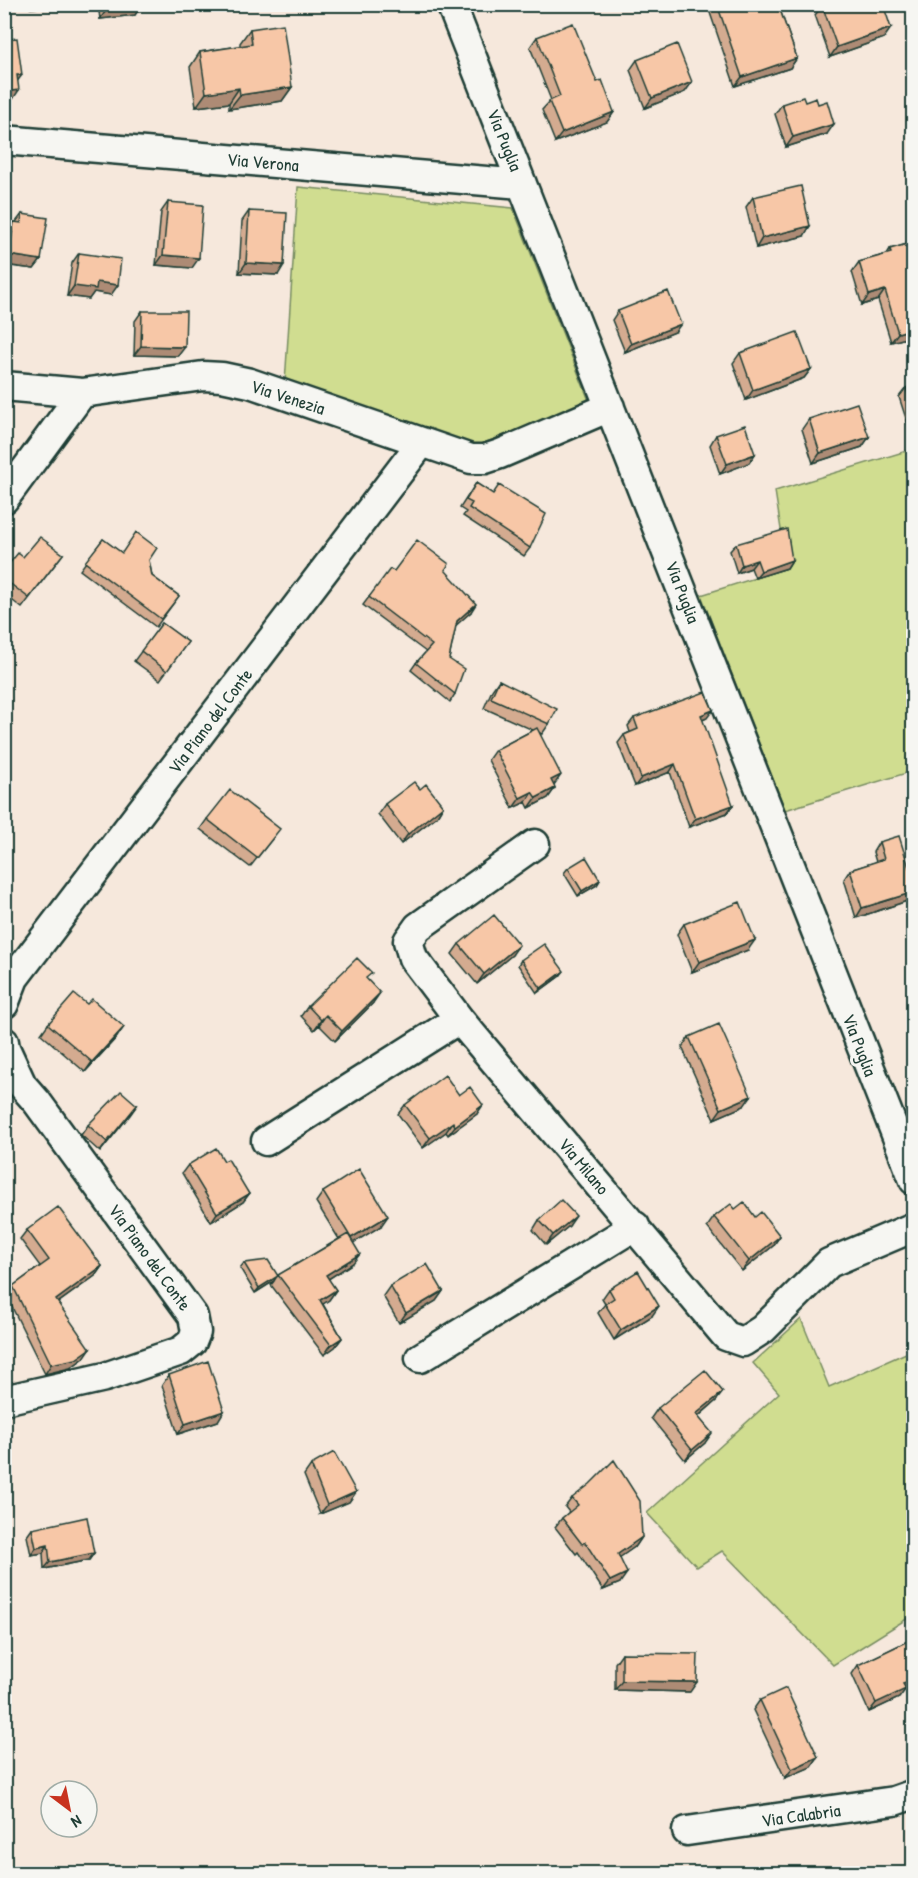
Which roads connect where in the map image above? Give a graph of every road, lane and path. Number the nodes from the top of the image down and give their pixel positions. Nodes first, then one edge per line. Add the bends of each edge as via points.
1 (451, 4) edge
2 (4, 140) edge
3 (522, 184) junction
4 (4, 386) edge
5 (82, 393) junction
6 (610, 407) junction
7 (422, 442) junction
8 (4, 499) edge
9 (535, 844) dead end
10 (4, 1004) edge
11 (459, 1019) junction
12 (4, 1042) edge
13 (5, 1048) edge
14 (266, 1141) dead end
15 (914, 1180) edge
16 (635, 1226) junction
17 (914, 1227) edge
18 (420, 1358) dead end
19 (4, 1400) edge
20 (914, 1794) edge
21 (687, 1831) dead end

1 - 3 street, Via Puglia
2 - 3 street, Via Verona
3 - 6 street, Via Puglia
4 - 5 street, Via Venezia
5 - 7 street, Via Venezia via 203,376 222,377
5 - 8 street
6 - 7 street, Via Venezia via 485,459 471,459
6 - 15 street, Via Puglia
7 - 10 street, Via Piano del Conte via 14,978
9 - 11 street, Via Milano via 418,927 408,941 412,958
11 - 14 street
11 - 16 street, Via Milano
12 - 13 street, Via Piano del Conte
13 - 19 street, Via Piano del Conte via 22,1085 194,1316 196,1332 192,1342 181,1351 105,1377
16 - 17 street, Via Milano via 726,1336 743,1342 763,1329 829,1263
16 - 18 street
20 - 21 street, Via Calabria via 894,1801

